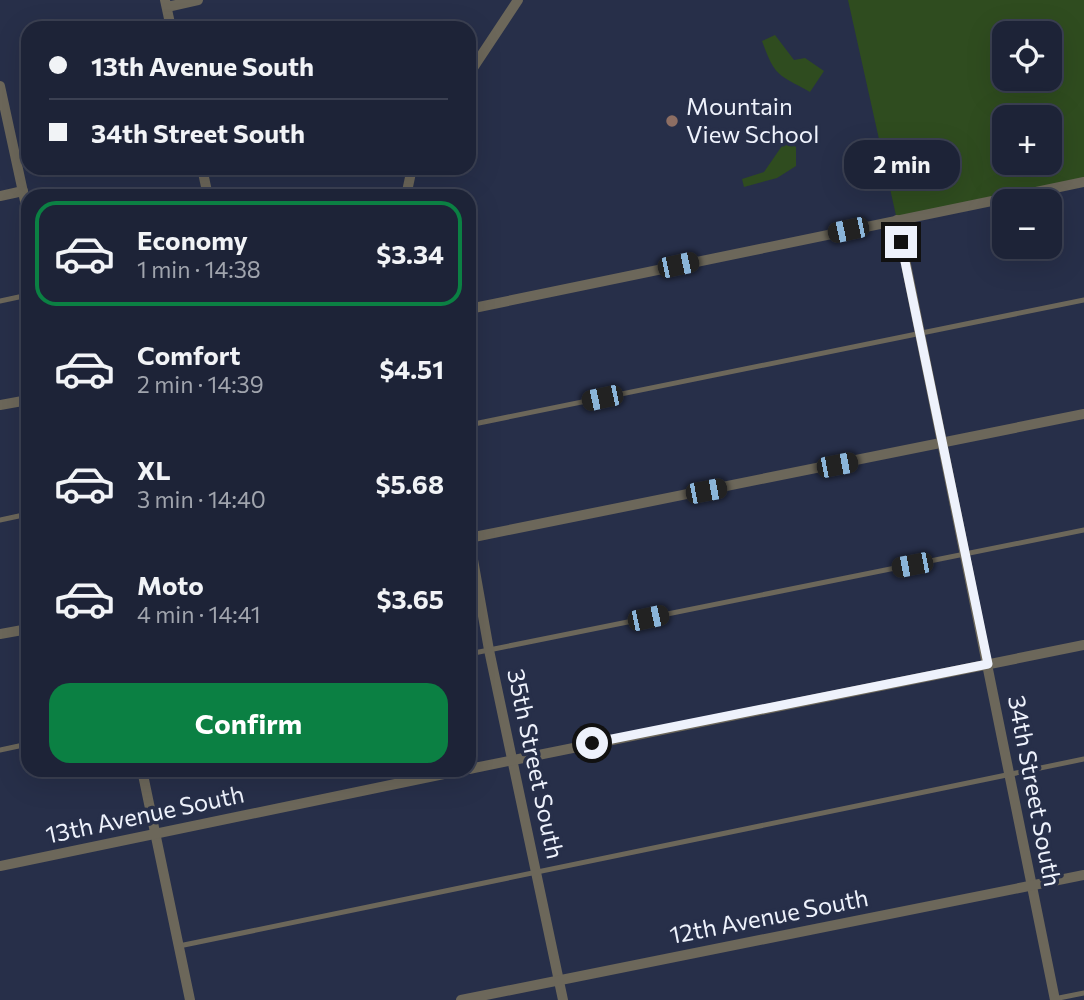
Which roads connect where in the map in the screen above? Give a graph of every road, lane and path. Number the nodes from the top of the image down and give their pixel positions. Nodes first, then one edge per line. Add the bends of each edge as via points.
1 (198, 0) edge
2 (518, 0) edge
3 (166, 3) edge
4 (170, 21) edge
5 (476, 63) edge
6 (1, 91) edge
7 (1084, 182) edge
8 (23, 189) edge
9 (21, 191) edge
10 (0, 196) edge
11 (897, 219) junction
12 (21, 296) edge
13 (0, 300) edge
14 (1084, 300) edge
15 (476, 308) edge
16 (920, 333) junction
17 (21, 401) edge
18 (0, 405) edge
19 (1084, 414) edge
20 (476, 424) edge
21 (942, 444) junction
22 (21, 516) edge
23 (0, 520) edge
24 (1084, 530) edge
25 (476, 537) edge
26 (965, 554) junction
27 (476, 577) edge
28 (21, 630) edge
29 (0, 634) edge
30 (1084, 645) edge
31 (489, 650) junction
32 (476, 653) edge
33 (988, 664) junction
34 (21, 746) edge
35 (0, 750) edge
36 (513, 759) junction
37 (1084, 759) edge
38 (476, 767) edge
39 (1010, 774) junction
40 (143, 777) edge
41 (430, 777) edge
42 (155, 835) junction
43 (0, 866) edge
44 (537, 871) junction
45 (1084, 875) edge
46 (1032, 886) junction
47 (178, 946) junction
48 (559, 980) junction
49 (1084, 993) edge
50 (190, 1000) edge
51 (461, 1000) edge
52 (563, 1000) edge
53 (1054, 1000) edge

1 - 3 street
2 - 5 street
3 - 4 street
6 - 8 street
7 - 11 street
9 - 10 street
11 - 15 street
11 - 16 street, 34th Street South
12 - 13 lane
14 - 16 lane
16 - 20 lane
16 - 21 street, 34th Street South
17 - 18 street
19 - 21 street
21 - 25 street
21 - 26 street, 34th Street South
22 - 23 lane
24 - 26 lane
26 - 31 lane
26 - 33 street, 34th Street South
27 - 31 street, 35th Street South
28 - 29 street
30 - 33 street
31 - 32 lane
31 - 36 street, 35th Street South
33 - 36 street
33 - 39 street, 34th Street South
34 - 35 lane
36 - 38 street
36 - 44 street, 35th Street South
37 - 39 lane
39 - 44 lane
39 - 46 street, 34th Street South
40 - 42 street
41 - 42 street, 13th Avenue South
42 - 43 street, 13th Avenue South
42 - 47 street
44 - 47 lane
44 - 48 street, 35th Street South
45 - 46 street, 12th Avenue South
46 - 48 street, 12th Avenue South
46 - 53 street, 34th Street South
47 - 50 street
48 - 51 street, 12th Avenue South
48 - 52 street, 35th Street South
49 - 53 lane

